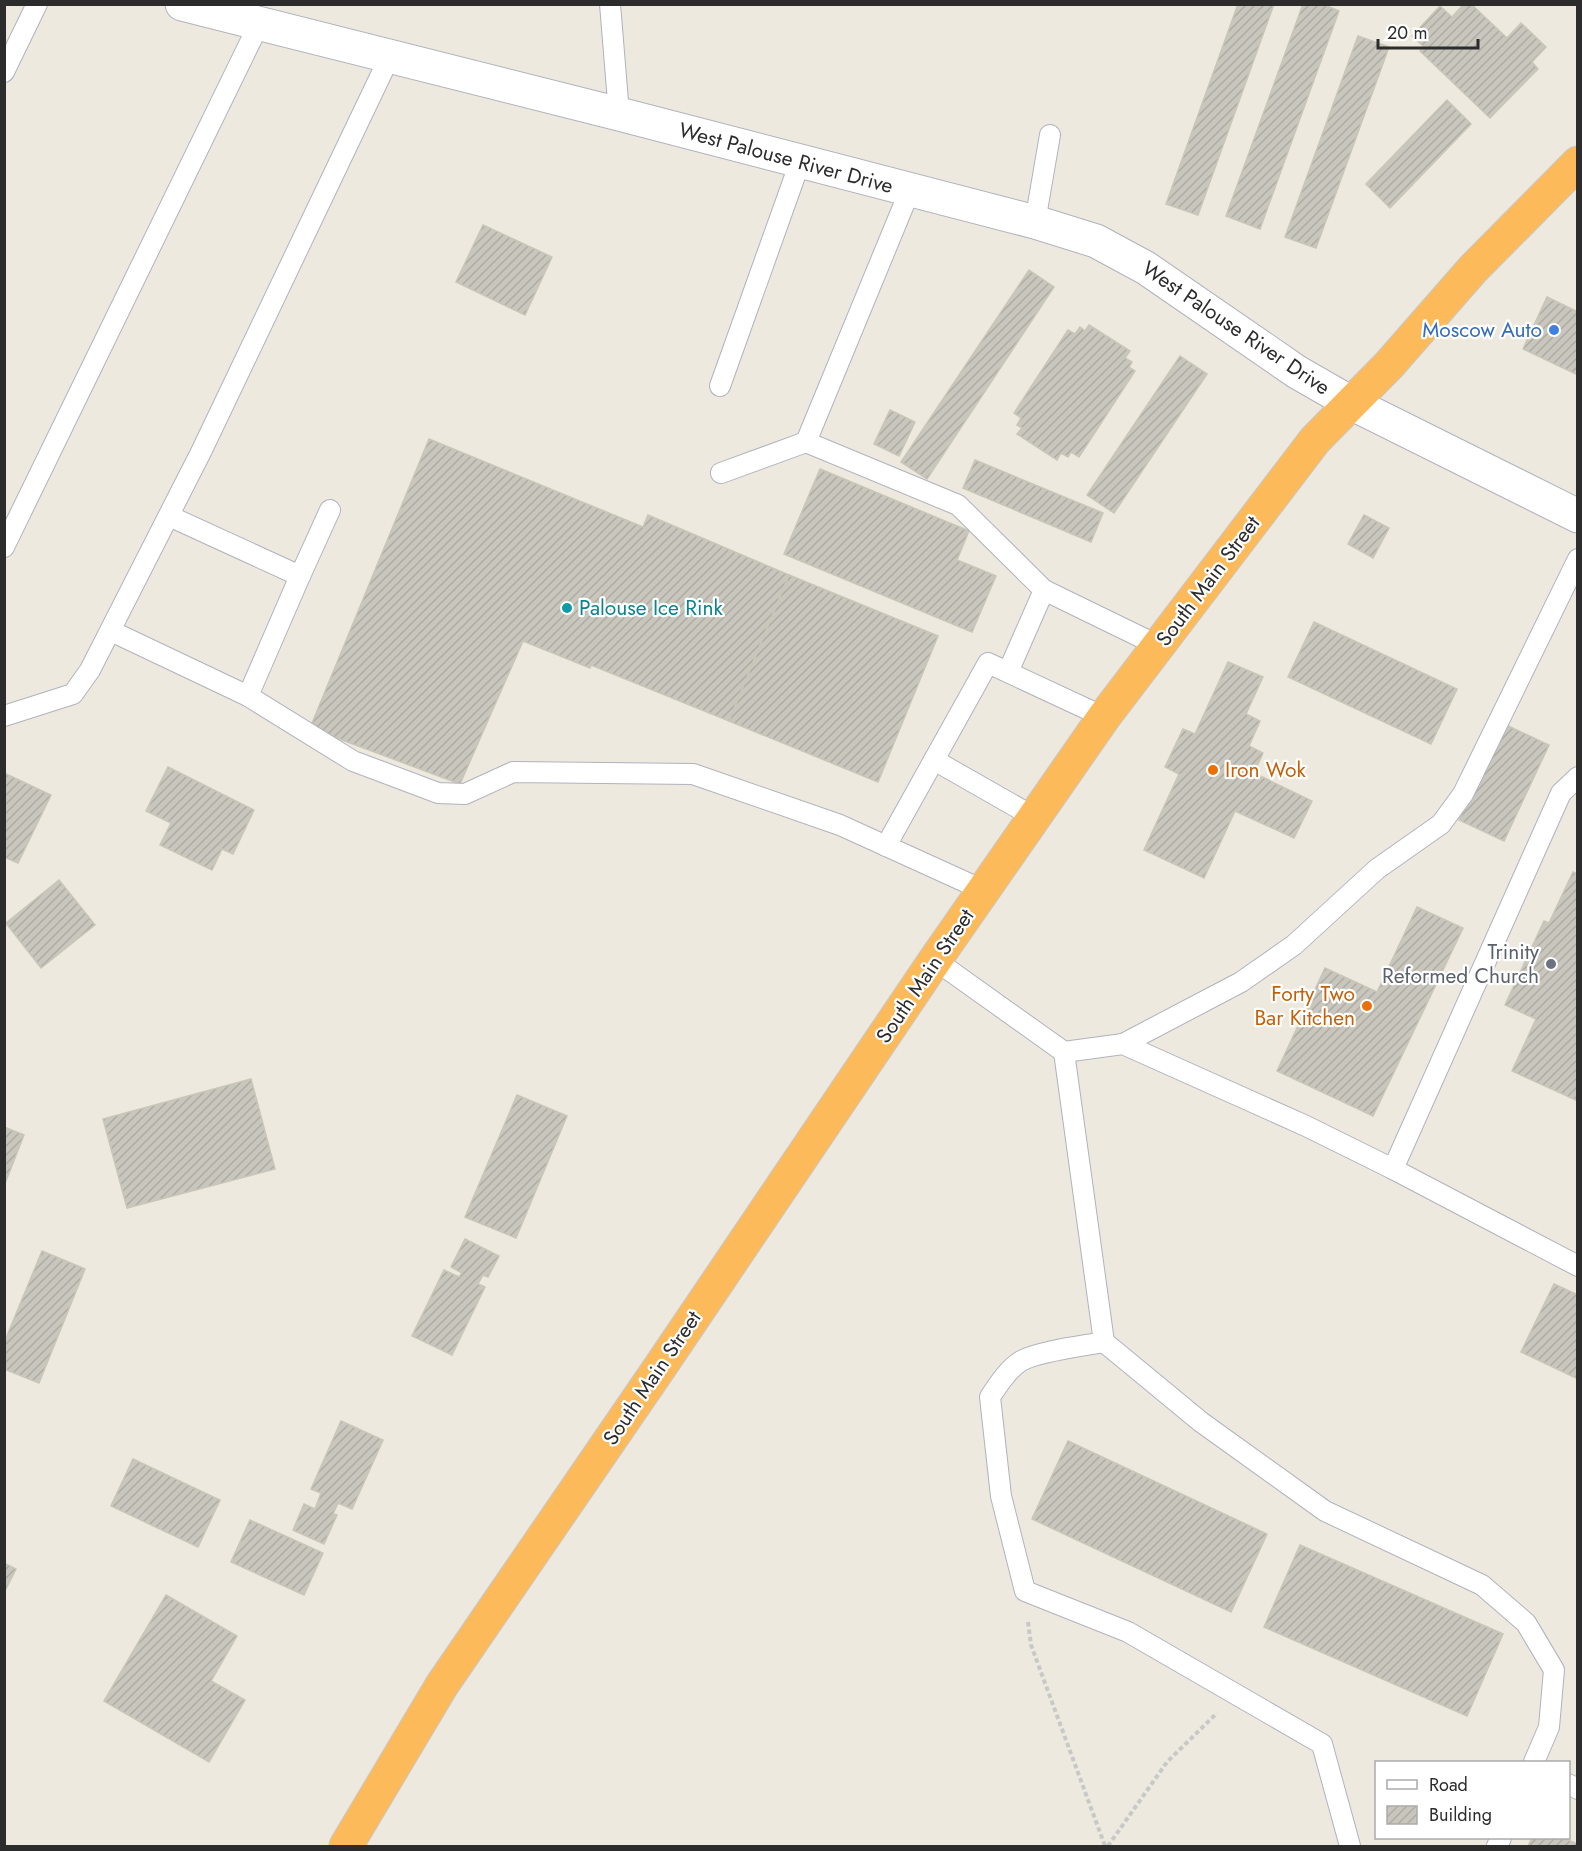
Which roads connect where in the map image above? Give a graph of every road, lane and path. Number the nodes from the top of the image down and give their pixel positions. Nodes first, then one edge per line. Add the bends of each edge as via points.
1 (37, 4) edge
2 (182, 4) edge
3 (610, 4) edge
4 (259, 24) junction
5 (389, 58) junction
6 (4, 72) edge
7 (619, 114) junction
8 (1050, 135) dead end
9 (800, 162) junction
10 (1578, 162) edge
11 (910, 190) junction
12 (1035, 222) junction
13 (720, 386) dead end
14 (1351, 403) junction
15 (806, 442) junction
16 (721, 472) dead end
17 (330, 510) dead end
18 (169, 516) junction
19 (1578, 516) edge
20 (4, 548) edge
21 (1578, 559) edge
22 (300, 576) junction
23 (1044, 590) junction
24 (111, 631) junction
25 (1159, 646) junction
26 (1008, 672) junction
27 (248, 696) junction
28 (4, 716) edge
29 (1104, 717) junction
30 (934, 760) junction
31 (1578, 777) edge
32 (1034, 817) junction
33 (886, 846) junction
34 (983, 890) junction
35 (935, 960) junction
36 (1123, 1044) junction
37 (1064, 1052) junction
38 (1393, 1168) junction
39 (1578, 1266) edge
40 (1104, 1342) junction
41 (1025, 1592) junction
42 (1235, 1694) junction
43 (1534, 1761) edge
44 (346, 1846) edge
45 (1106, 1846) edge
46 (1350, 1846) edge

1 - 6 lane
2 - 4 street, West Palouse River Drive
3 - 7 lane
4 - 5 street, West Palouse River Drive
4 - 20 lane
5 - 7 street, West Palouse River Drive
5 - 18 lane
7 - 9 street, West Palouse River Drive
8 - 12 lane
9 - 11 street, West Palouse River Drive
9 - 13 lane
10 - 14 highway, South Main Street via 1473,269
11 - 12 street, West Palouse River Drive
11 - 15 lane
12 - 14 street, West Palouse River Drive via 1096,241 1146,268 1297,372
14 - 19 street, West Palouse River Drive
14 - 25 highway, South Main Street via 1314,440
15 - 16 lane
15 - 23 lane via 958,506
17 - 22 lane
18 - 22 lane
18 - 24 lane
21 - 36 lane via 1463,794 1441,824 1377,869 1294,945 1241,982
22 - 27 lane
23 - 25 lane
23 - 26 lane
24 - 27 lane
24 - 28 lane via 73,694
25 - 29 highway, South Main Street
26 - 29 lane
26 - 30 lane via 988,663
27 - 33 lane via 353,761 438,793 465,794 513,771 693,774 840,825
29 - 32 highway, South Main Street
30 - 32 lane
30 - 33 lane
31 - 38 lane via 1561,793
32 - 34 highway, South Main Street
33 - 34 lane
34 - 35 highway, South Main Street
35 - 37 lane
35 - 44 highway, South Main Street via 442,1685
36 - 37 lane
36 - 38 lane
37 - 40 lane
38 - 39 lane
40 - 41 lane via 1021,1361 990,1397 1001,1496
40 - 43 lane via 1201,1422 1325,1511 1482,1585 1526,1623 1554,1670 1549,1727
41 - 42 lane via 1128,1632
41 - 45 path via 1031,1645
42 - 45 path via 1167,1762
42 - 46 lane via 1322,1743

